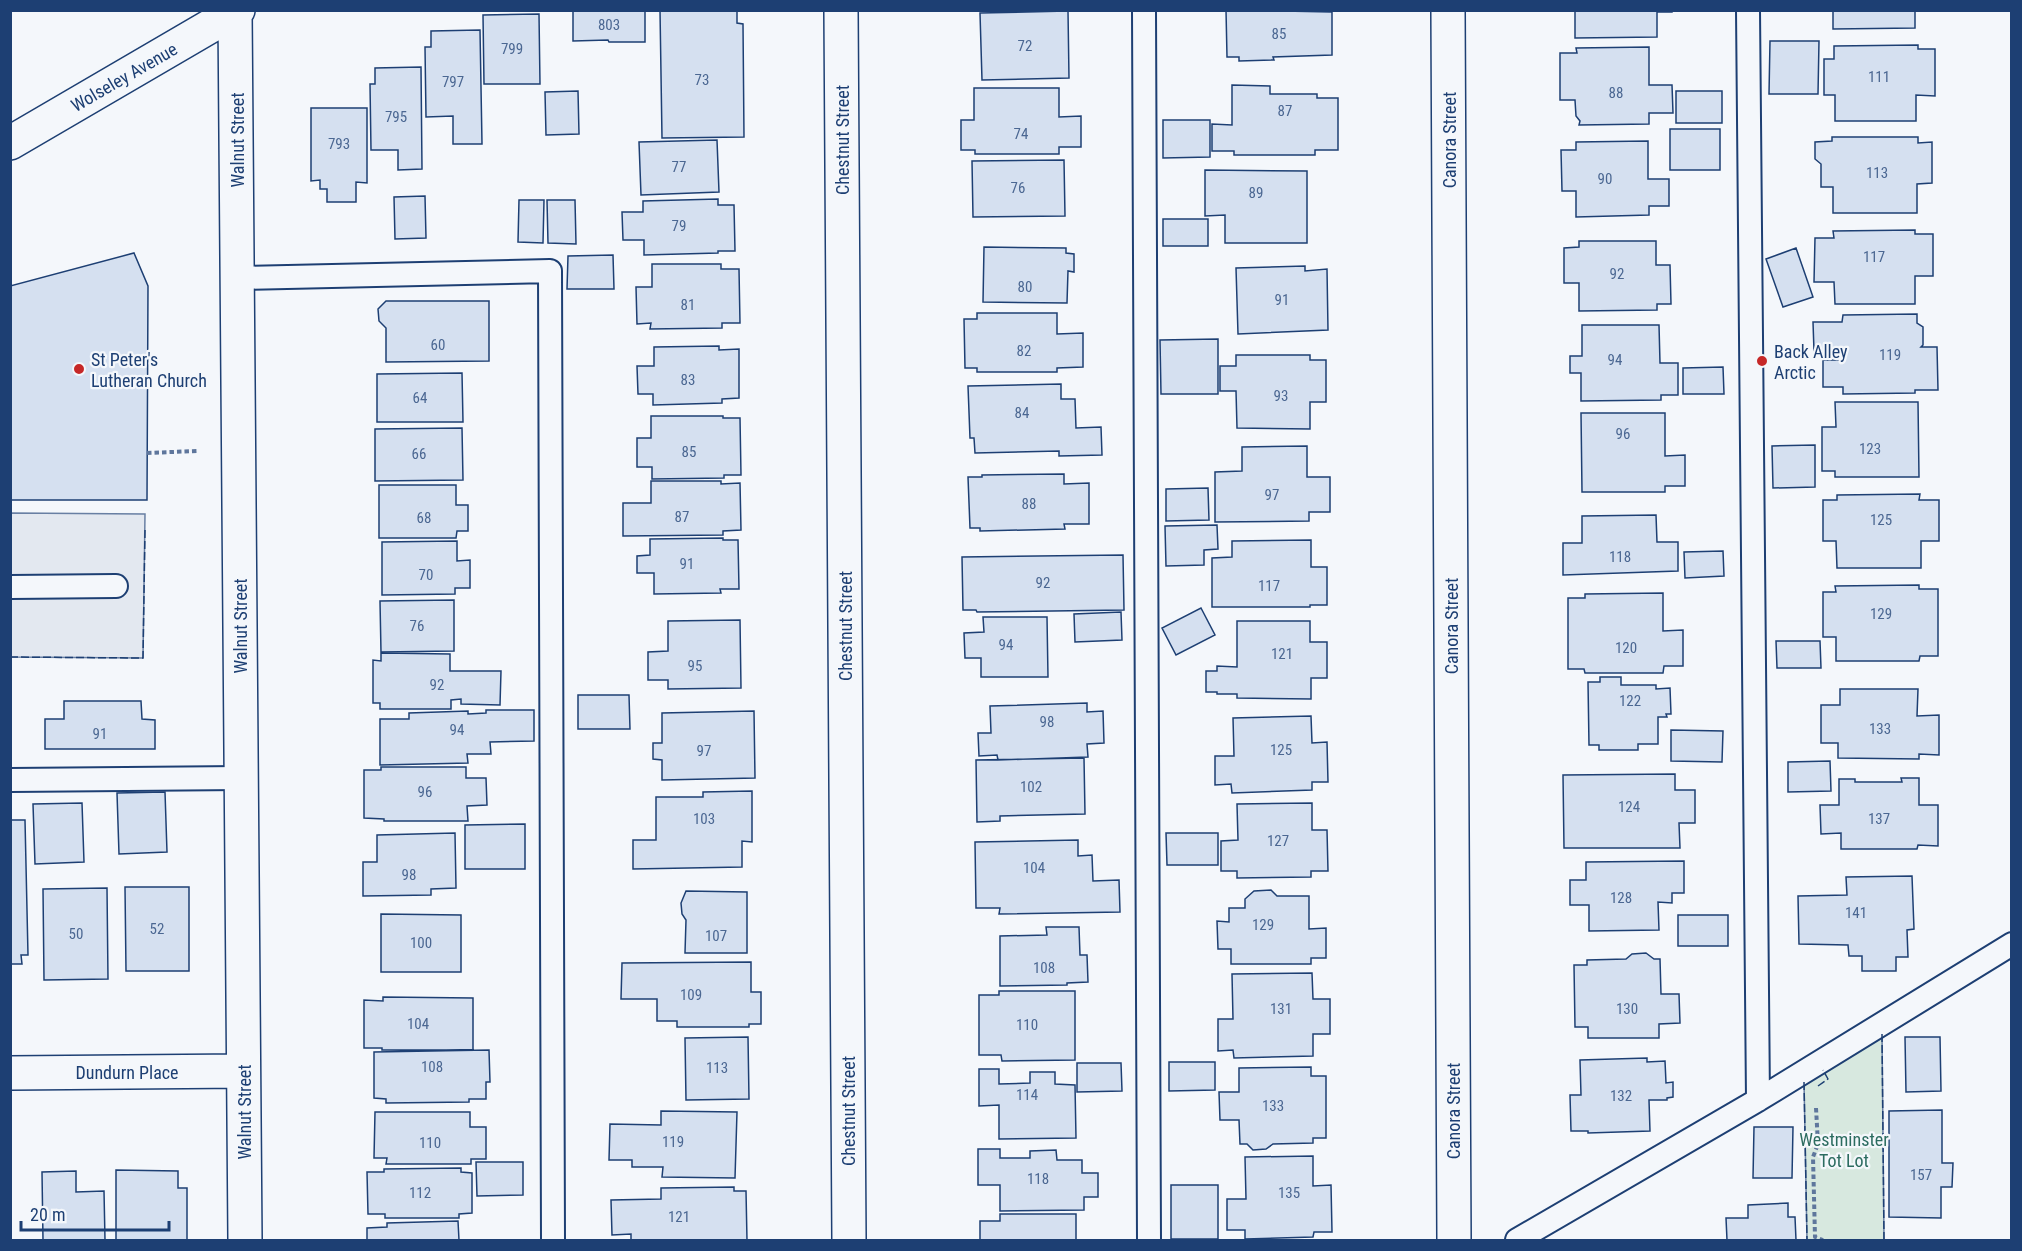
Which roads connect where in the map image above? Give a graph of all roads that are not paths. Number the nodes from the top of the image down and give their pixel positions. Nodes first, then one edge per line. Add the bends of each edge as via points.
1 (842, 10) edge
2 (1144, 10) edge
3 (1448, 10) edge
4 (1748, 10) edge
5 (237, 11) edge
6 (10, 143) edge
7 (238, 278) junction
8 (116, 586) dead end
9 (10, 587) edge
10 (241, 778) junction
11 (10, 780) edge
12 (2012, 944) edge
13 (243, 1071) junction
14 (10, 1073) edge
15 (1758, 1100) junction
16 (245, 1240) edge
17 (553, 1240) edge
18 (849, 1240) edge
19 (1149, 1240) edge
20 (1454, 1240) edge
21 (1517, 1240) edge

1 - 18 street, Chestnut Street
2 - 19 lane
3 - 20 street, Canora Street
4 - 15 lane
5 - 6 street, Wolseley Avenue
5 - 7 street, Walnut Street
7 - 10 street, Walnut Street
7 - 17 lane via 550,271
8 - 9 lane
10 - 11 lane
10 - 13 street, Walnut Street
12 - 15 lane
13 - 14 street, Dundurn Place
13 - 16 street, Walnut Street
15 - 21 lane

